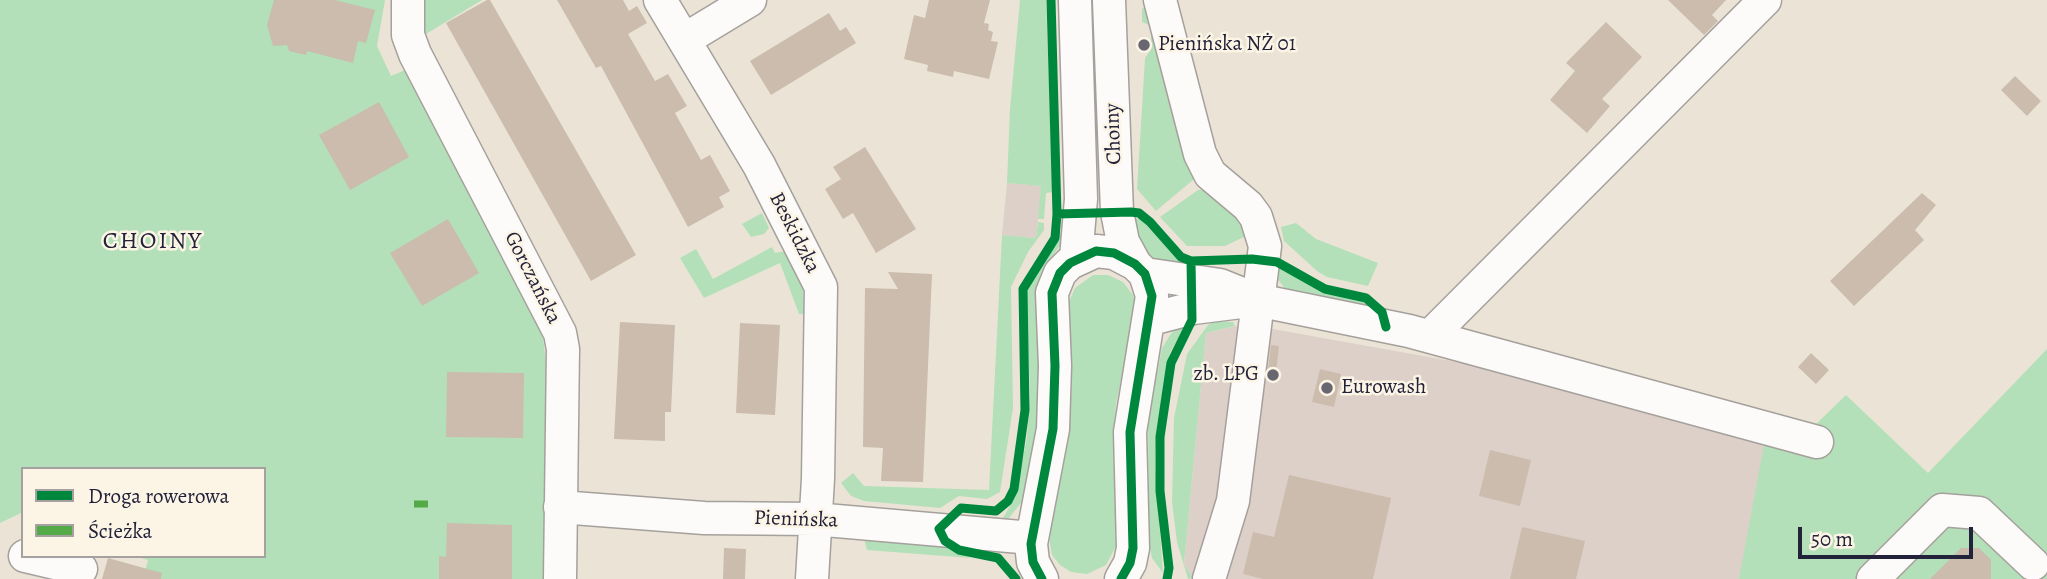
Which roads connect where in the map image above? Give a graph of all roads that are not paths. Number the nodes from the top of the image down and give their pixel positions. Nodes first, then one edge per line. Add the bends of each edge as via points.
1 (408, 0) edge
2 (660, 0) edge
3 (750, 0) edge
4 (1075, 0) edge
5 (1109, 0) edge
6 (1160, 0) edge
7 (1765, 0) edge
8 (684, 40) junction
9 (1076, 258) junction
10 (1140, 269) junction
11 (1257, 300) junction
12 (1151, 319) junction
13 (1430, 337) junction
14 (1817, 442) dead end
15 (560, 507) junction
16 (814, 519) junction
17 (1032, 538) junction
18 (0, 551) edge
19 (21, 555) edge
20 (33, 558) edge
21 (2034, 564) dead end
22 (81, 569) dead end
23 (1129, 577) edge
24 (560, 579) edge
25 (812, 579) edge
26 (1042, 579) edge
27 (1209, 579) edge
28 (1873, 579) edge

1 - 15 street, Gorczańska via 408,35 415,54 560,333
2 - 8 street, Beskidzka
3 - 8 street
4 - 9 street, Choiny via 1082,191
5 - 10 street, Choiny via 1117,212 1123,242
6 - 11 street via 1200,154 1210,174 1248,206 1261,228 1265,246
7 - 13 street
8 - 16 street, Beskidzka via 759,165 821,287
9 - 10 street via 1107,251
9 - 17 street via 1060,273 1052,293 1053,429
10 - 11 street via 1220,285
10 - 12 street, Choiny via 1152,296
11 - 12 street
11 - 13 street
11 - 27 street via 1233,501
12 - 23 street, Choiny via 1130,432 1133,548
13 - 14 street
15 - 16 street, Pienińska via 705,518
15 - 24 street, Gorczańska
16 - 17 street, Pienińska
16 - 25 street, Beskidzka
17 - 26 street via 1031,555
18 - 19 street
20 - 22 street
21 - 28 street via 1979,513 1942,510

